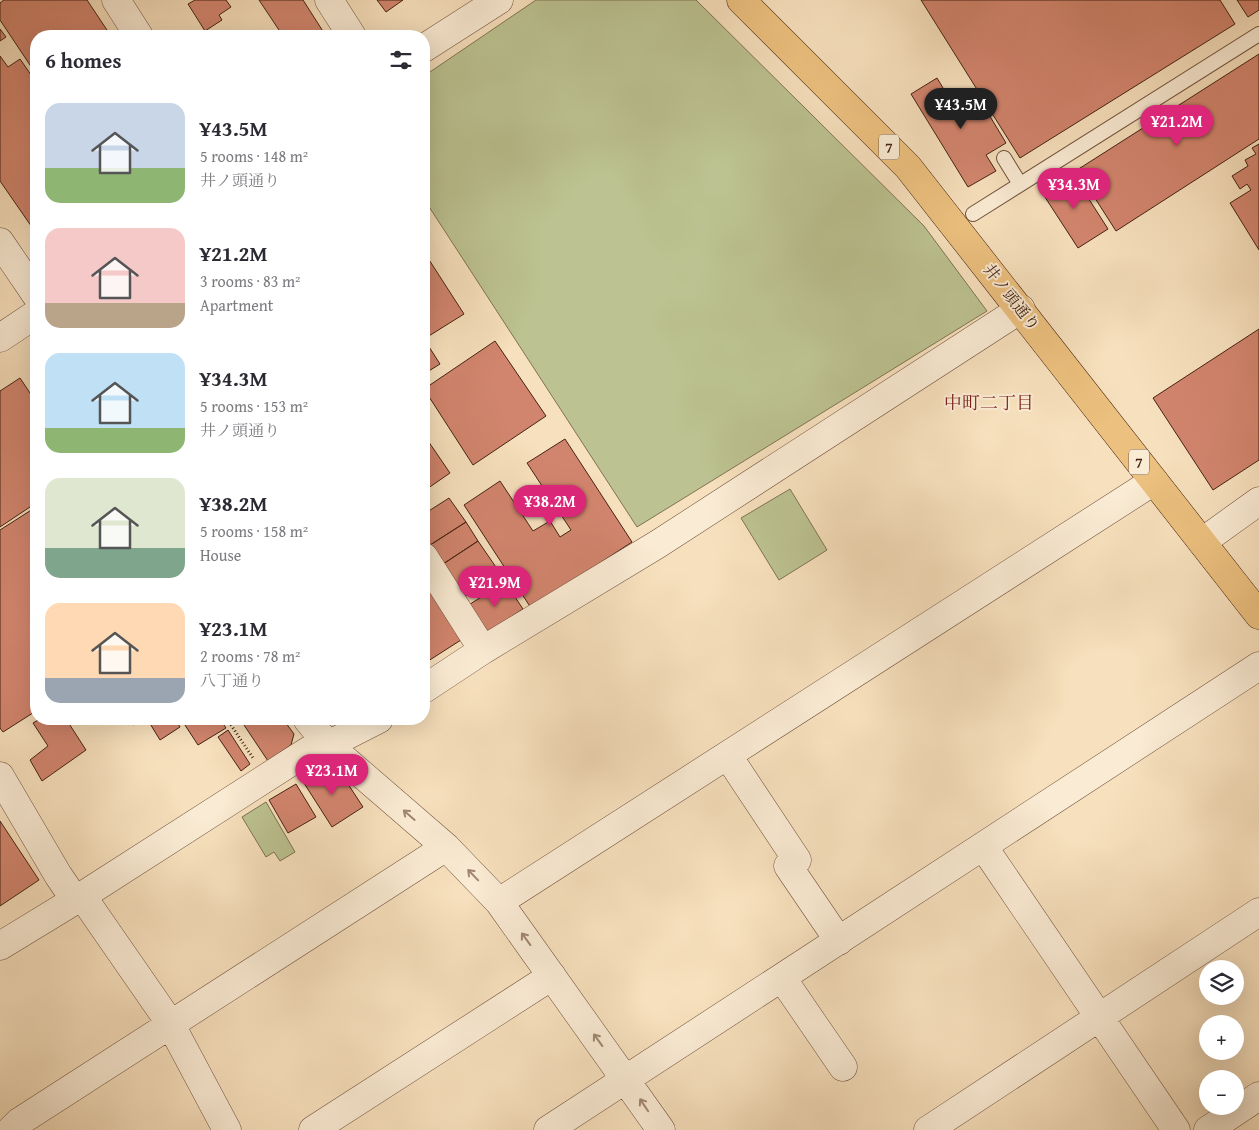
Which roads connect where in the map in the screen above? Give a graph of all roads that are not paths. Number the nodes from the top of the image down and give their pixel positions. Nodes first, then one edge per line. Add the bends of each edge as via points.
1 (116, 0) edge
2 (329, 0) edge
3 (499, 0) edge
4 (741, 0) edge
5 (135, 30) edge
6 (348, 30) edge
7 (1259, 34) edge
8 (430, 44) edge
9 (1004, 158) dead end
10 (1020, 184) junction
11 (973, 214) dead end
12 (0, 242) edge
13 (30, 286) edge
14 (1021, 309) junction
15 (30, 318) edge
16 (0, 338) edge
17 (1154, 481) junction
18 (1259, 501) edge
19 (1202, 542) junction
20 (430, 566) edge
21 (1259, 615) edge
22 (483, 650) junction
23 (1259, 666) edge
24 (430, 685) edge
25 (312, 725) edge
26 (365, 725) edge
27 (328, 745) junction
28 (728, 756) junction
29 (2, 785) edge
30 (983, 846) junction
31 (446, 847) junction
32 (79, 898) junction
33 (499, 902) junction
34 (1259, 912) edge
35 (839, 940) junction
36 (0, 946) edge
37 (552, 976) junction
38 (782, 978) junction
39 (1100, 1018) junction
40 (170, 1023) junction
41 (843, 1067) dead end
42 (627, 1080) junction
43 (1259, 1096) edge
44 (11, 1130) edge
45 (226, 1130) edge
46 (313, 1130) edge
47 (548, 1130) edge
48 (661, 1130) edge
49 (928, 1130) edge
50 (1176, 1130) edge
51 (1208, 1130) edge

1 - 5 street
2 - 6 street
3 - 8 street
4 - 14 main road, 井ノ頭通り / 7 via 908,167
7 - 10 lane
9 - 10 lane
10 - 11 lane
12 - 13 street
14 - 17 main road, 井ノ頭通り / 7
14 - 22 street via 658,544
15 - 16 street
17 - 19 main road, 井ノ頭通り / 7
17 - 28 street
18 - 19 street
19 - 21 main road, 井ノ頭通り / 7
20 - 22 street
22 - 24 street
23 - 30 street
25 - 27 street
26 - 27 street
31 -> 27 street
27 - 32 street via 308,751
28 - 33 street
28 - 35 street via 797,860 788,866
29 - 32 street via 58,876
30 - 35 street
30 - 39 street
33 -> 31 street
31 - 40 street
32 - 36 street
32 - 40 street
37 -> 33 street
34 - 39 street
35 - 38 street
42 -> 37 street
37 - 46 street
38 - 41 street
38 - 42 street
39 - 49 street
39 - 50 street
40 - 44 street via 18,1122
40 - 45 street
42 - 47 street
48 -> 42 street
43 - 51 street

